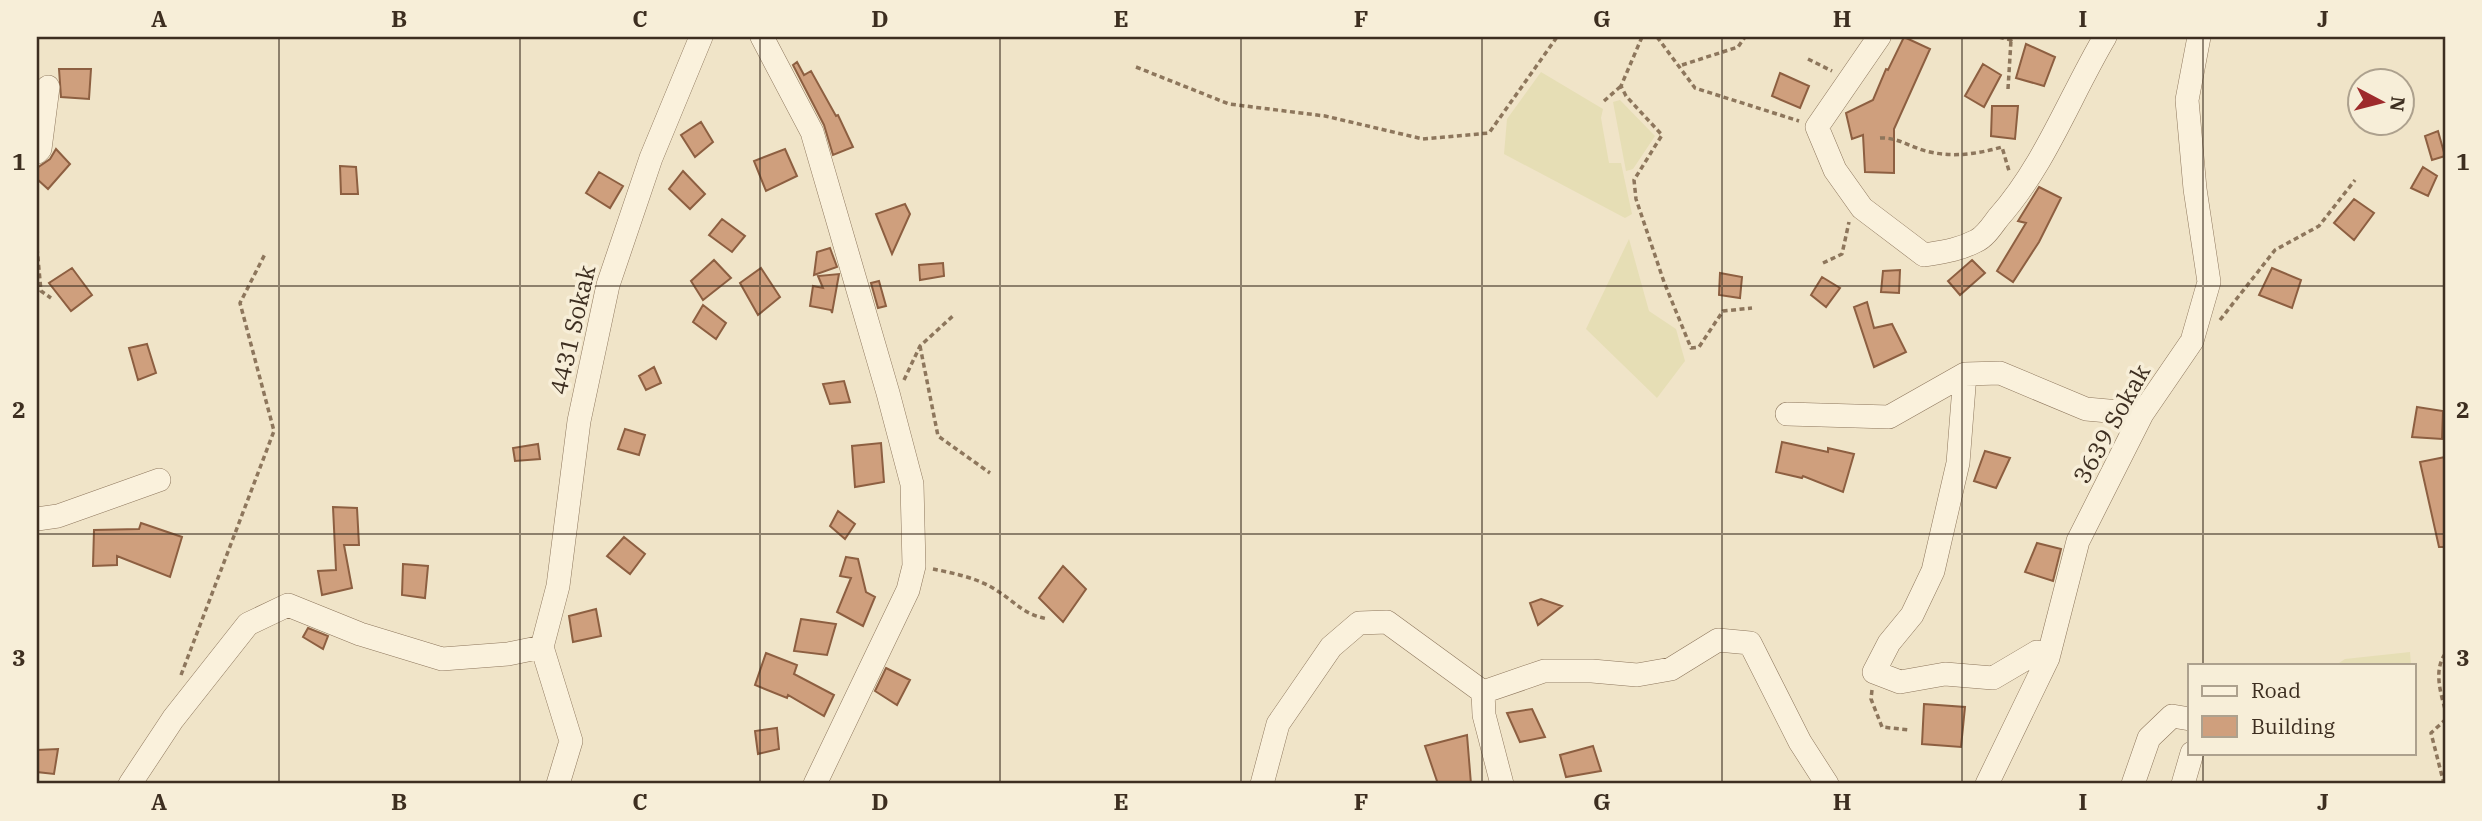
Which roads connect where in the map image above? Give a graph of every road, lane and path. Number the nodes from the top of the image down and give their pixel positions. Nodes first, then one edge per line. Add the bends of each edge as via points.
1 (701, 37) edge
2 (762, 37) edge
3 (1557, 37) edge
4 (1642, 37) edge
5 (1657, 37) edge
6 (1745, 37) edge
7 (1880, 37) edge
8 (1999, 37) edge
9 (2105, 37) edge
10 (2199, 37) edge
11 (2012, 38) edge
12 (1808, 59) dead end
13 (1681, 66) junction
14 (1136, 67) dead end
15 (1850, 79) junction
16 (48, 86) dead end
17 (1620, 86) junction
18 (2008, 89) dead end
19 (1604, 101) dead end
20 (1816, 127) junction
21 (1880, 138) dead end
22 (37, 152) edge
23 (2355, 180) dead end
24 (2018, 196) junction
25 (1862, 208) junction
26 (37, 248) edge
27 (265, 254) dead end
28 (1823, 264) dead end
29 (51, 298) dead end
30 (1752, 309) dead end
31 (955, 314) dead end
32 (2192, 341) junction
33 (920, 346) junction
34 (1965, 374) junction
35 (892, 408) junction
36 (1787, 414) dead end
37 (2142, 414) junction
38 (990, 473) dead end
39 (159, 481) dead end
40 (37, 519) edge
41 (914, 566) junction
42 (1048, 619) dead end
43 (542, 647) junction
44 (2444, 657) edge
45 (2048, 658) junction
46 (1874, 672) junction
47 (181, 675) dead end
48 (1483, 692) junction
49 (2445, 709) edge
50 (2188, 719) edge
51 (2445, 720) edge
52 (1910, 730) dead end
53 (2192, 754) edge
54 (130, 784) edge
55 (558, 784) edge
56 (815, 784) edge
57 (1262, 784) edge
58 (1502, 784) edge
59 (1827, 784) edge
60 (1987, 784) edge
61 (2133, 784) edge
62 (2183, 784) edge
63 (2444, 784) edge

1 - 43 street, 4431 Sokak via 651,158 608,285 579,421 558,586
2 - 35 street via 812,132
3 - 14 path via 1489,133 1423,139 1325,116 1229,104
4 - 17 path
5 - 13 path
6 - 13 path via 1738,47
7 - 15 street
8 - 11 path
9 - 24 street
10 - 32 street, 3639 Sokak via 2187,100 2209,282
11 - 18 path
12 - 15 path
13 - 20 path via 1695,88
15 - 20 street
16 - 22 street
17 - 19 path
17 - 30 path via 1662,135 1634,180 1636,199 1691,348 1699,347 1723,311
20 - 25 street via 1835,170
21 - 24 path via 1891,137 1928,152 1971,155 2002,147
23 - 32 path via 2319,226 2275,250 2213,327
24 - 25 street via 1979,240 1954,251 1924,255
25 - 28 path via 1849,222 1842,254
26 - 29 path via 41,291
27 - 47 path via 240,303 274,431
31 - 33 path
32 - 37 street, 3639 Sokak
33 - 35 path
33 - 38 path via 937,436
34 - 36 street via 1889,417
34 - 37 street via 2000,373 2086,409
34 - 46 street via 1958,463 1933,571 1912,615 1889,643
35 - 41 street via 912,484
37 - 45 street, 3639 Sokak via 2078,541
39 - 40 street
41 - 42 path via 994,588 1030,615
41 - 56 street via 908,590
43 - 54 street via 442,659 360,634 288,605 247,624 173,719
43 - 55 street via 571,741
44 - 49 path via 2438,684
45 - 46 street via 2037,652 1993,678 1945,674 1900,682
45 - 60 street, 3639 Sokak
46 - 52 path via 1871,699 1882,727
48 - 57 street via 1387,622 1359,623 1331,647 1278,724
48 - 58 street via 1484,715
48 - 59 street via 1544,671 1637,675 1671,669 1718,640 1750,643 1800,742
50 - 61 street via 2172,716 2149,738
51 - 63 path via 2431,733
53 - 62 street

